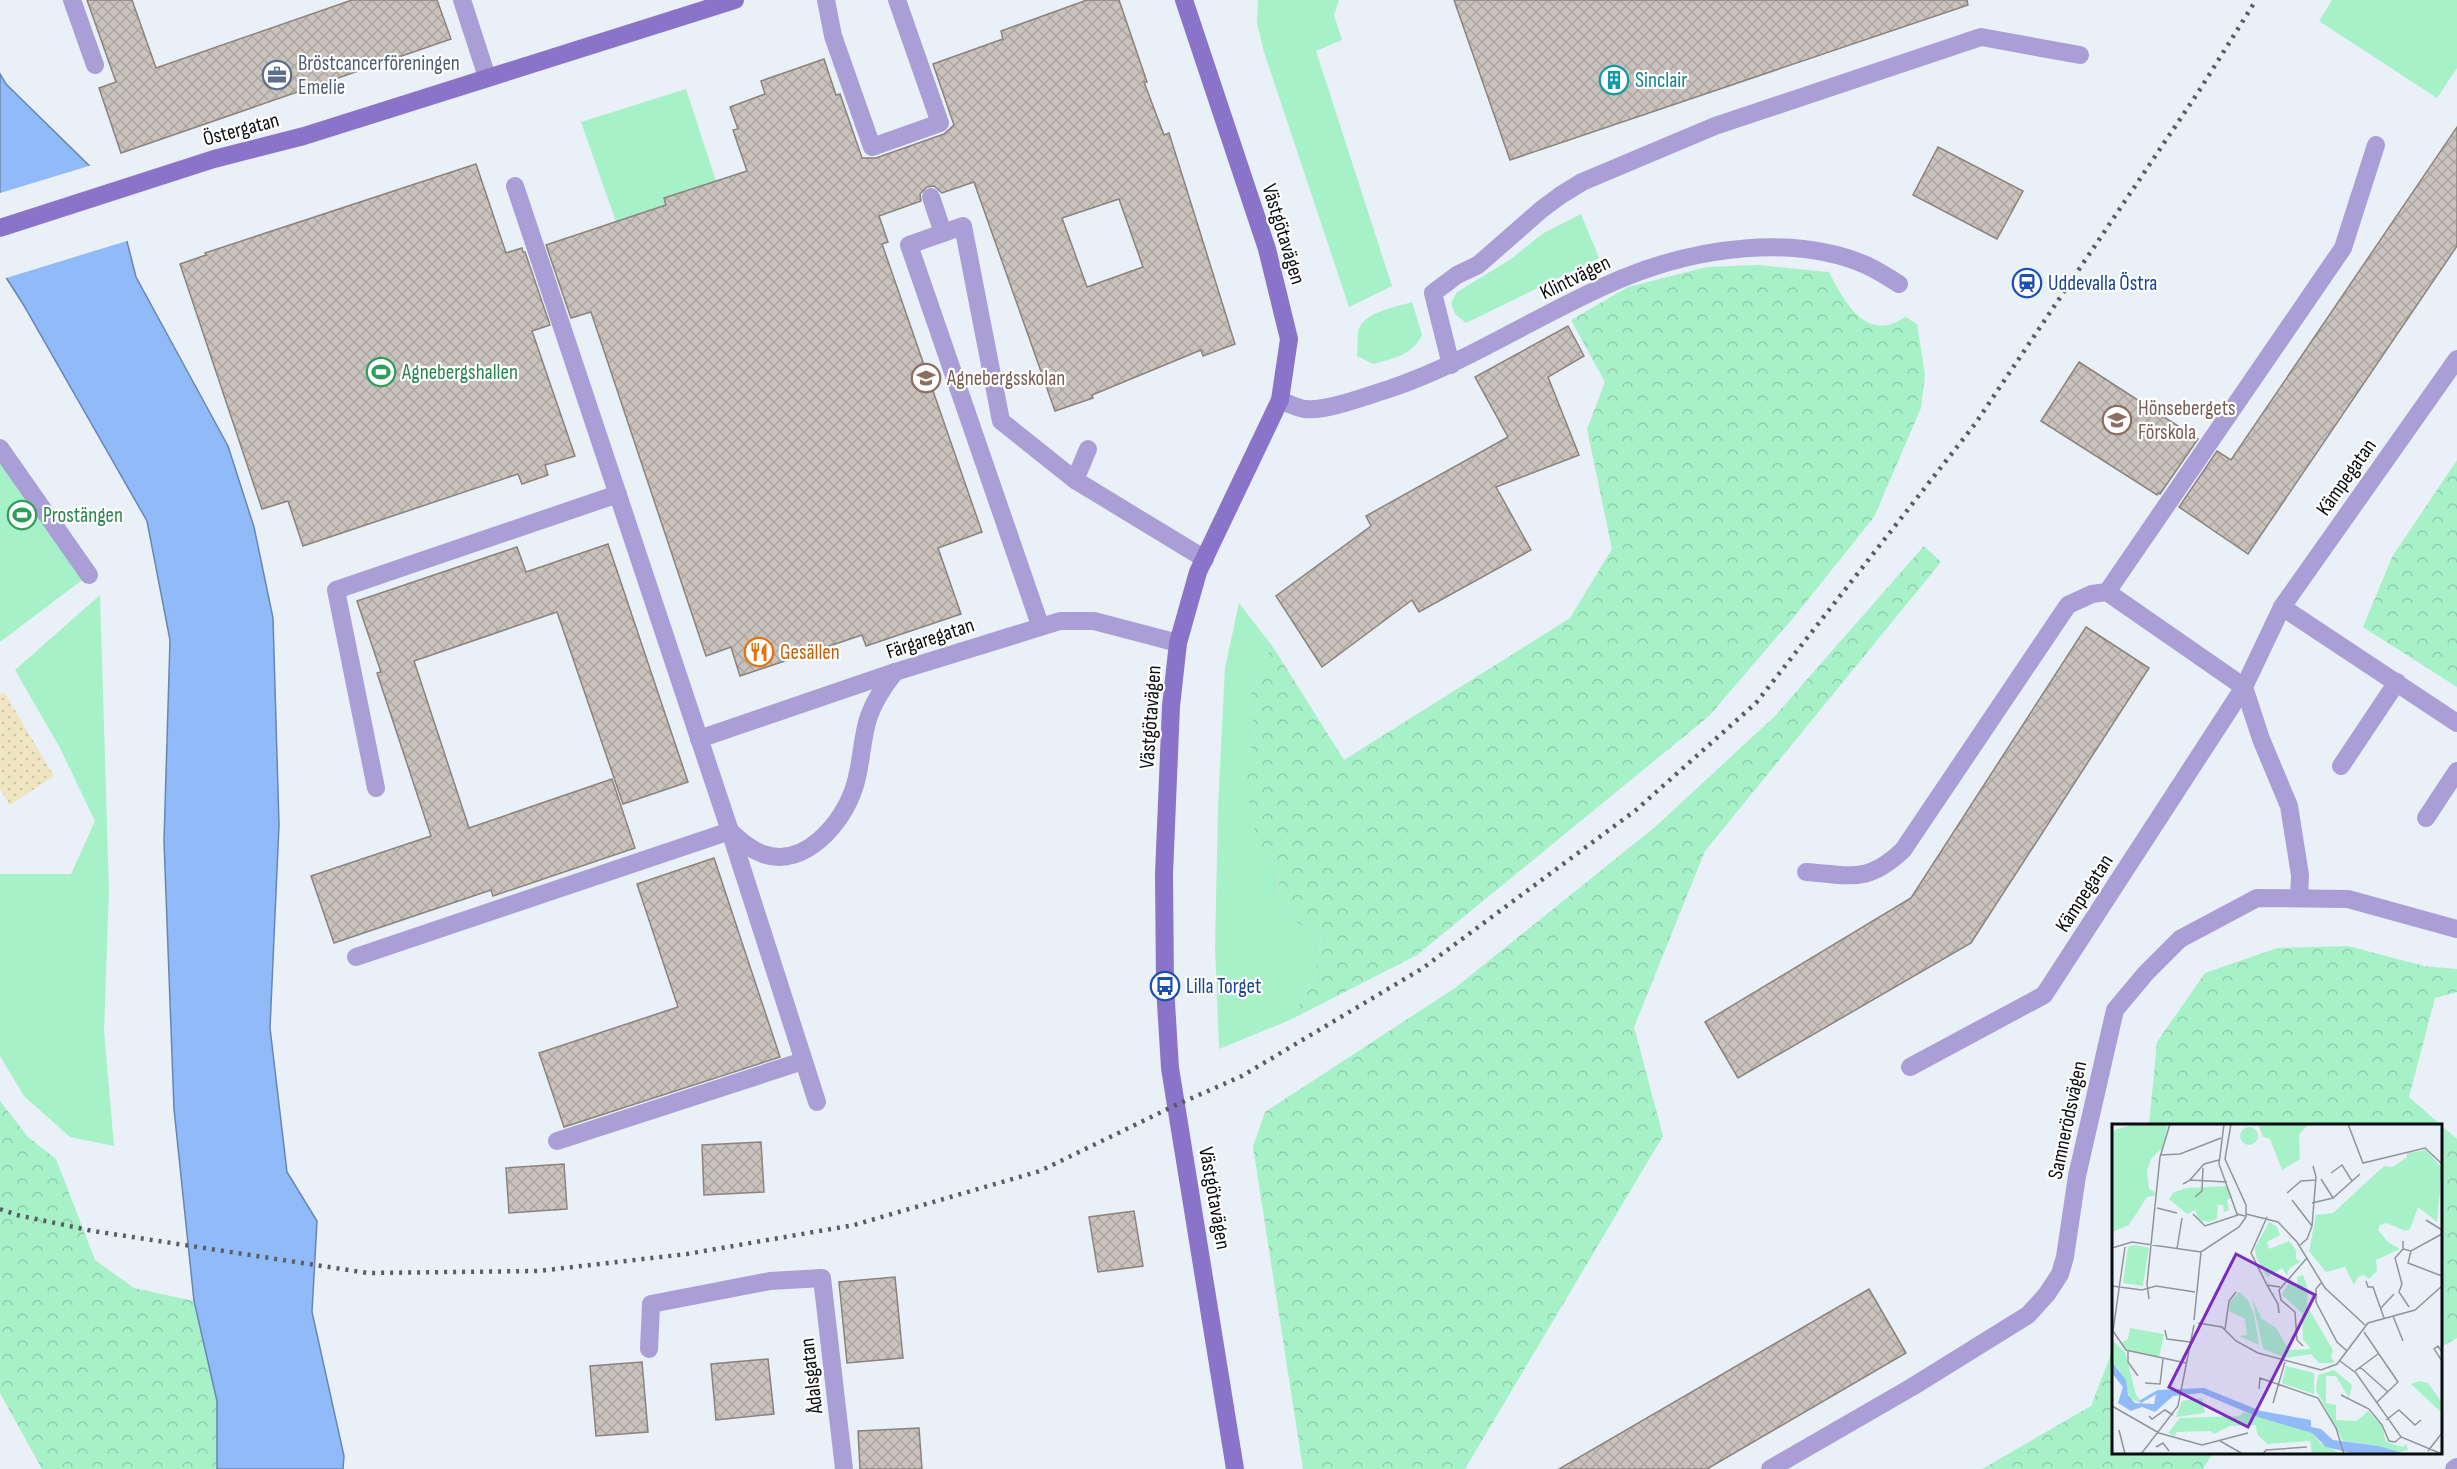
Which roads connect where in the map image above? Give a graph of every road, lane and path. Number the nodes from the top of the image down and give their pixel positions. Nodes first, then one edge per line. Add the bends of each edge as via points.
1 (72, 0) edge
2 (462, 0) edge
3 (735, 0) edge
4 (826, 0) edge
5 (897, 0) edge
6 (1184, 0) edge
7 (2080, 55) dead end
8 (95, 64) dead end
9 (487, 77) junction
10 (2376, 145) dead end
11 (515, 186) dead end
12 (931, 197) dead end
13 (0, 228) edge
14 (943, 233) junction
15 (1899, 284) dead end
16 (2457, 359) edge
17 (1451, 365) junction
18 (1280, 400) junction
19 (1001, 421) junction
20 (973, 429) junction
21 (0, 448) edge
22 (1088, 448) dead end
23 (1075, 480) junction
24 (618, 494) junction
25 (1205, 559) junction
26 (89, 574) dead end
27 (2107, 592) junction
28 (2282, 607) junction
29 (1040, 625) junction
30 (1178, 643) junction
31 (895, 672) junction
32 (2397, 682) junction
33 (2244, 687) junction
34 (2457, 723) edge
35 (699, 739) junction
36 (2341, 766) dead end
37 (2457, 771) edge
38 (376, 788) dead end
39 (2426, 818) dead end
40 (730, 831) junction
41 (1806, 872) dead end
42 (2299, 898) junction
43 (2457, 929) edge
44 (356, 957) dead end
45 (803, 1061) junction
46 (1910, 1067) dead end
47 (817, 1102) dead end
48 (557, 1142) dead end
49 (649, 1349) dead end
50 (844, 1469) edge
51 (1235, 1469) edge
52 (1770, 1469) edge

1 - 8 street
2 - 9 street
3 - 9 street, Östergatan
4 - 5 street via 832,36 872,147 940,123 921,49
6 - 18 street, Västgötavägen via 1280,297 1289,339
7 - 17 street via 1981,37 1714,126 1582,182 1542,209 1478,265 1433,293
9 - 13 street, Östergatan
10 - 27 street via 2343,248
11 - 24 street
12 - 14 street
14 - 19 street via 963,226
14 - 20 street via 909,245
15 - 17 street, Klintvägen via 1868,266 1824,252 1756,247 1715,253 1623,278
16 - 28 street, Kämpegatan
17 - 18 street, Klintvägen via 1350,402 1306,409
18 - 25 street, Västgötavägen
19 - 20 street
19 - 23 street
20 - 29 street
21 - 26 street
22 - 23 street
23 - 25 street
24 - 35 street
24 - 38 street via 336,590
25 - 30 street, Västgötavägen
27 - 33 street
27 - 41 street via 2068,605 1913,839 1892,861 1865,876
28 - 32 street
28 - 33 street, Kämpegatan
29 - 30 street, Färgaregatan via 1094,621
29 - 31 street, Färgaregatan
30 - 51 street, Västgötavägen via 1171,706 1164,874 1170,1068
31 - 35 street, Färgaregatan
31 - 40 street via 879,692 868,718 853,791 843,812 818,842 784,858 746,846
32 - 34 street
32 - 36 street
33 - 42 street via 2289,806 2300,875
33 - 46 street, Kämpegatan via 2044,995
35 - 40 street
37 - 39 street
40 - 44 street
40 - 45 street
42 - 43 street, Samnerödsvägen via 2348,899
42 - 52 street, Samnerödsvägen via 2257,898 2180,939 2115,1010 2077,1176 2066,1257 2047,1294 2028,1315
45 - 47 street
45 - 48 street
49 - 50 street, Ådalsgatan via 651,1304 770,1281 822,1278

